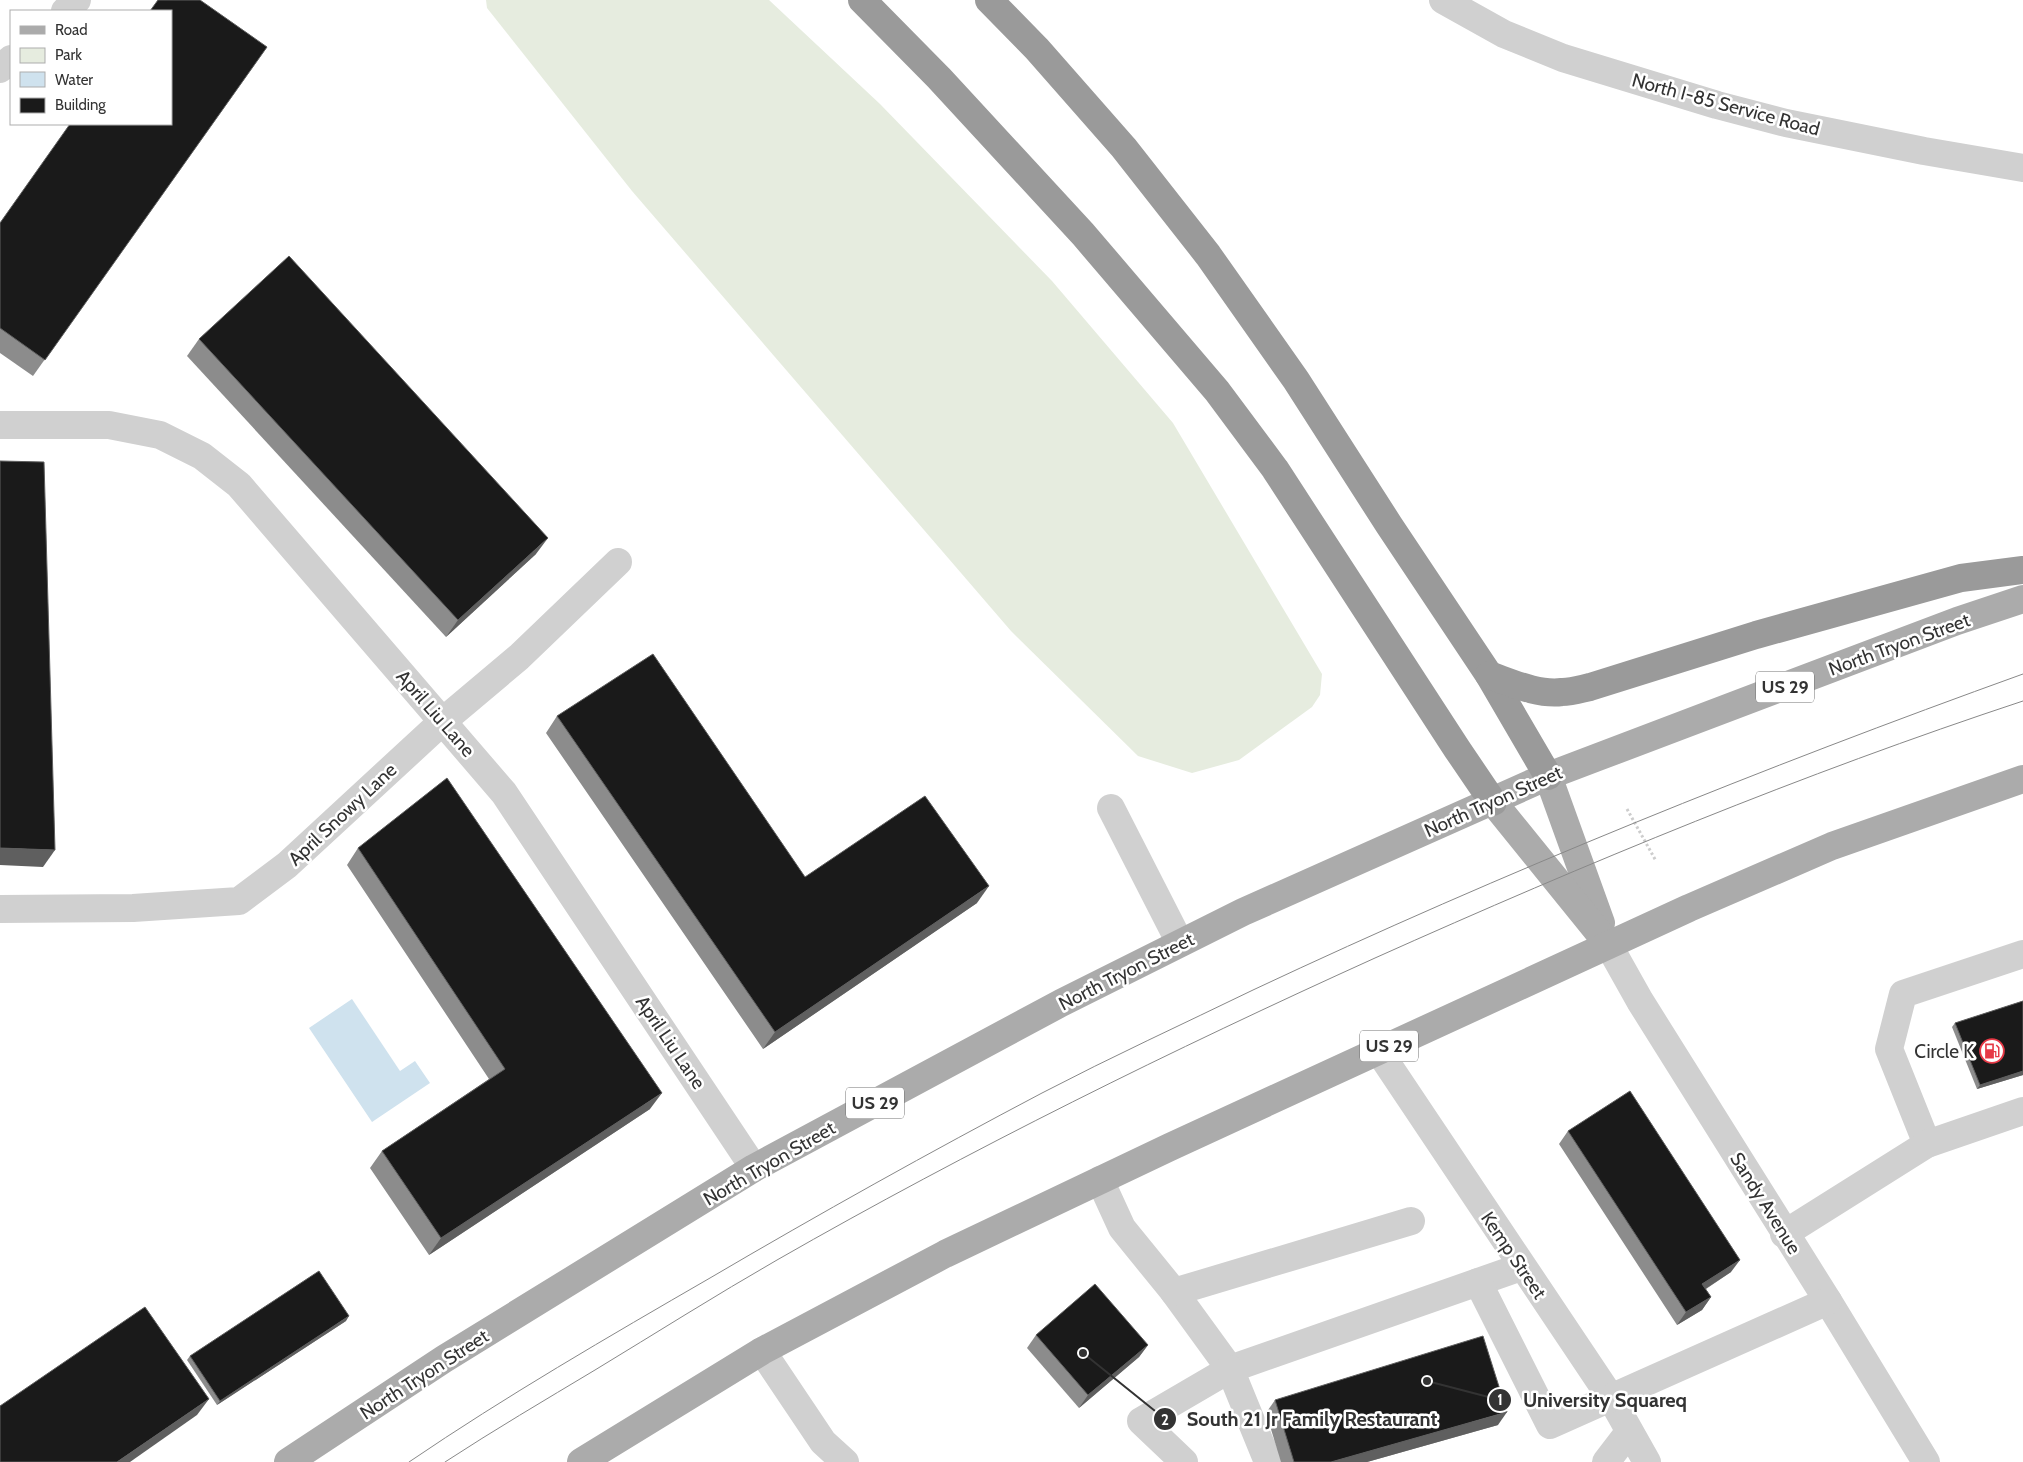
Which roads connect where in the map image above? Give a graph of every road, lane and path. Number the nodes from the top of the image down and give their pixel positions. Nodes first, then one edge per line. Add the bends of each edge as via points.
1 (77, 0) edge
2 (862, 0) edge
3 (989, 0) edge
4 (1442, 0) edge
5 (66, 10) edge
6 (10, 60) edge
7 (0, 69) edge
8 (2023, 168) edge
9 (0, 425) edge
10 (618, 562) dead end
11 (2023, 570) edge
12 (2023, 600) edge
13 (1489, 675) junction
14 (443, 721) junction
15 (1548, 776) junction
16 (2023, 779) edge
17 (1493, 802) junction
18 (1111, 808) dead end
19 (1627, 809) dead end
20 (1656, 861) dead end
21 (0, 909) edge
22 (1180, 943) junction
23 (1608, 944) junction
24 (2023, 954) edge
25 (1378, 1050) junction
26 (2023, 1111) edge
27 (1927, 1144) junction
28 (754, 1168) junction
29 (1100, 1180) junction
30 (1411, 1221) dead end
31 (1784, 1234) junction
32 (1521, 1267) junction
33 (1478, 1282) junction
34 (1174, 1292) junction
35 (1828, 1300) junction
36 (762, 1351) junction
37 (1230, 1369) junction
38 (1611, 1398) junction
39 (1629, 1432) junction
40 (288, 1462) edge
41 (581, 1462) edge
42 (845, 1462) edge
43 (1184, 1462) edge
44 (1268, 1462) edge
45 (1606, 1462) edge
46 (1647, 1462) edge
47 (1926, 1462) edge

1 - 5 street
2 - 17 highway via 1083,234 1216,391 1275,469
3 - 13 highway via 1124,148 1208,256 1296,380 1388,526
4 - 8 street, North I-85 Service Road via 1504,34 1563,58 1718,105 1786,123
6 - 7 street
9 - 14 street, April Liu Lane via 109,425 160,435 202,456 239,485
10 - 14 street, April Snowy Lane via 519,657
11 - 13 highway via 1961,578 1561,693 1530,689
12 - 15 main road, North Tryon Street / US 29 via 1957,621
13 - 15 highway
14 - 21 street, April Snowy Lane via 287,865 239,901 133,908
14 - 28 street, April Liu Lane via 504,794
15 - 17 main road, North Tryon Street / US 29
15 - 23 main road
16 - 23 main road, US 29 via 1832,846
17 - 22 main road, North Tryon Street / US 29
17 - 23 main road
18 - 22 street
19 - 20 path
22 - 28 main road, North Tryon Street / US 29 via 1061,1003
23 - 25 main road, US 29
23 - 31 street, Sandy Avenue
24 - 27 street via 1903,994 1889,1050
25 - 29 main road, US 29
25 - 32 street, Kemp Street
26 - 27 street
27 - 31 street
28 - 40 main road, North Tryon Street / US 29 via 444,1359
29 - 34 street via 1122,1228
29 - 36 main road, US 29 via 945,1254
30 - 34 street
31 - 35 street, Sandy Avenue
32 - 33 street
32 - 38 street, Kemp Street
33 - 37 street
33 - 38 street via 1550,1425
34 - 37 street
35 - 38 street
35 - 47 street, Sandy Avenue
36 - 41 main road, US 29
36 - 42 street via 823,1442
37 - 43 street via 1141,1421
37 - 44 street
38 - 39 street, Kemp Street
39 - 45 street
39 - 46 street, Kemp Street

